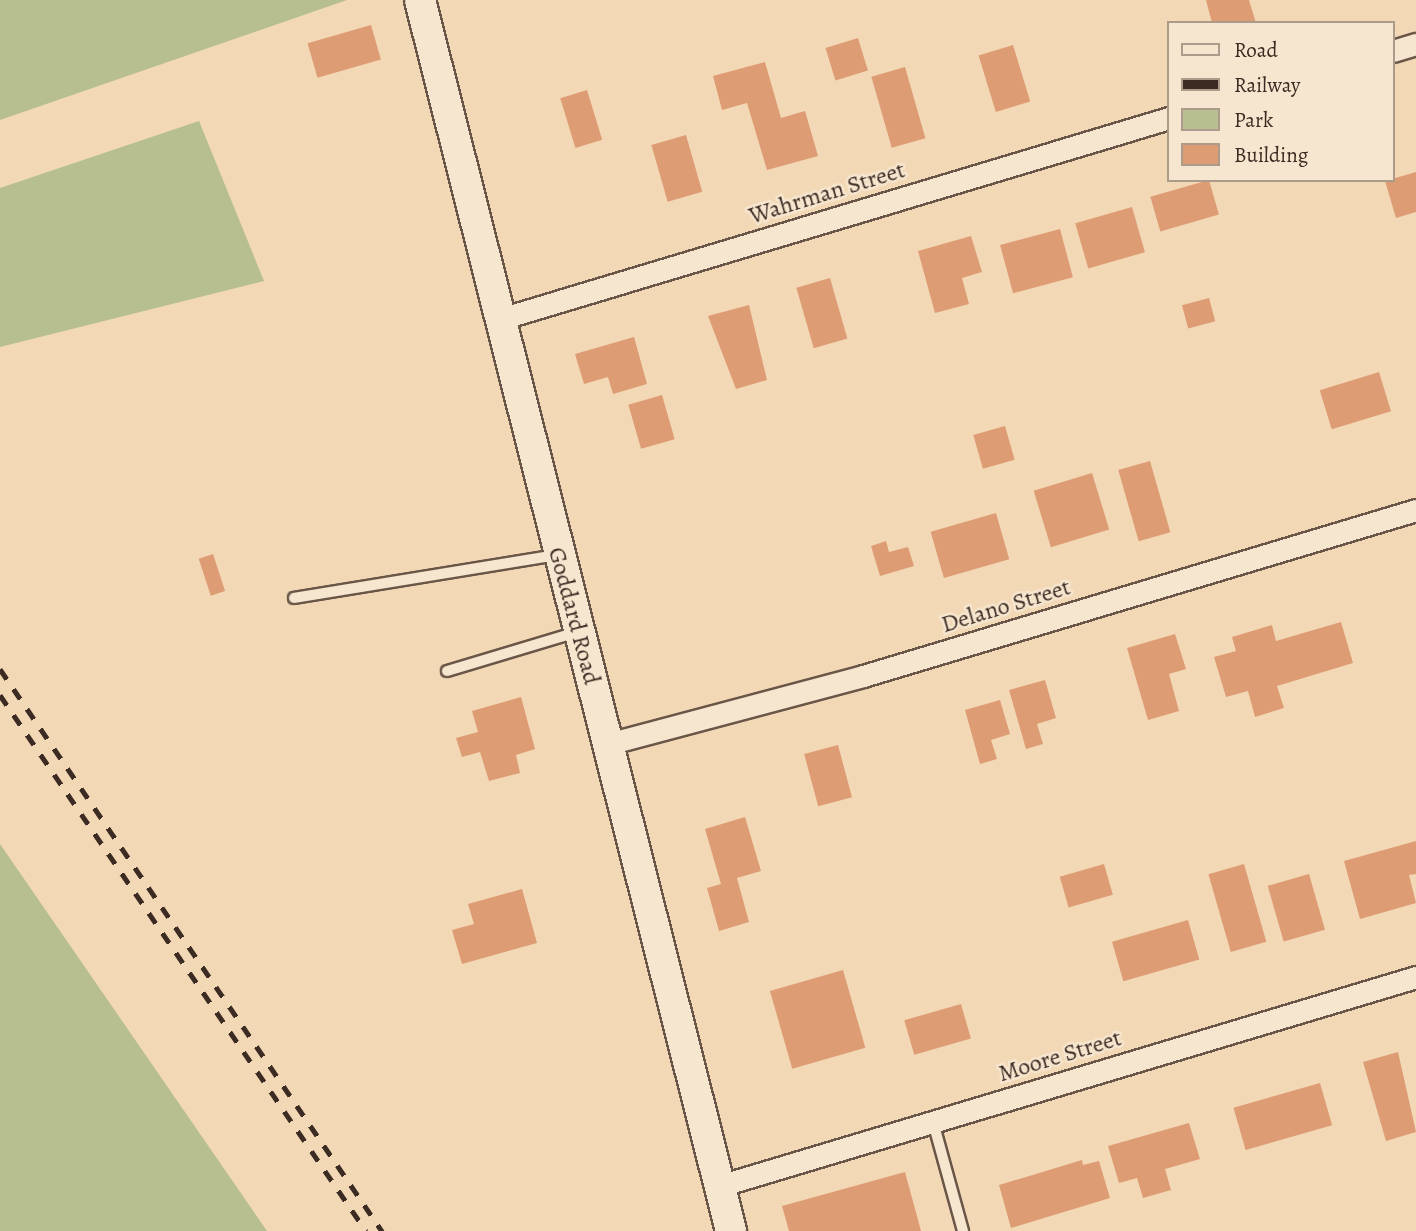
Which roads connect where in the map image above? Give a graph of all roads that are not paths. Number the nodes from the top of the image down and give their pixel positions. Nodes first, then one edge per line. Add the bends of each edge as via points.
1 (419, 0) edge
2 (1416, 44) edge
3 (1395, 50) edge
4 (1168, 118) edge
5 (500, 319) junction
6 (1416, 510) edge
7 (558, 555) junction
8 (293, 598) dead end
9 (577, 632) junction
10 (447, 671) dead end
11 (608, 744) junction
12 (1416, 976) edge
13 (933, 1122) junction
14 (719, 1186) junction
15 (731, 1231) edge
16 (963, 1231) edge

1 - 5 main road, Goddard Road
2 - 3 street
4 - 5 street, Wahrman Street
5 - 7 main road, Goddard Road
6 - 11 street, Delano Street via 863,676
7 - 8 lane
7 - 9 main road, Goddard Road
9 - 10 lane
9 - 11 main road, Goddard Road
11 - 14 main road, Goddard Road
12 - 13 street, Moore Street
13 - 14 street, Moore Street
13 - 16 lane
14 - 15 main road, Goddard Road

